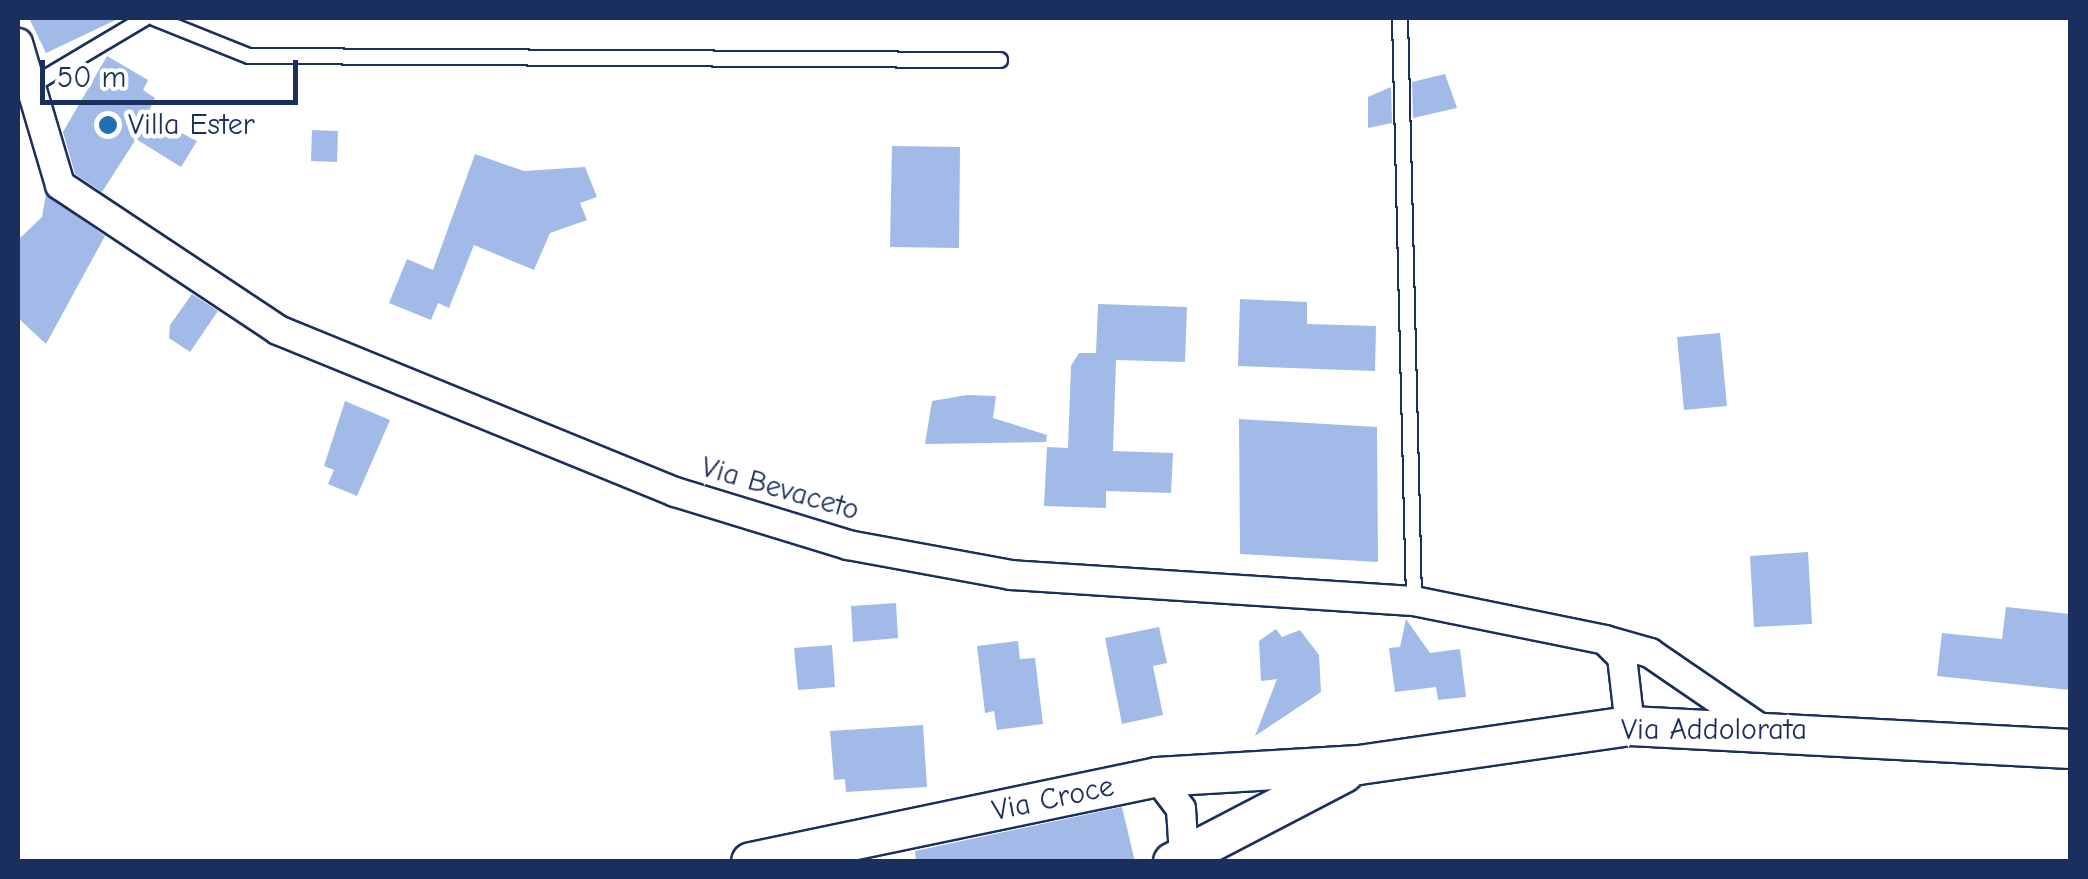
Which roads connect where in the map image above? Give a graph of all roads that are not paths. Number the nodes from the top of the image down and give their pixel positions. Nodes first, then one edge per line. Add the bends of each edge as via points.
1 (145, 18) edge
2 (154, 18) edge
3 (1400, 18) edge
4 (18, 43) edge
5 (1000, 60) dead end
6 (31, 86) junction
7 (1414, 601) junction
8 (1606, 640) junction
9 (1630, 726) junction
10 (1761, 729) junction
11 (2070, 750) edge
12 (1359, 765) junction
13 (1157, 777) junction
14 (1178, 858) edge
15 (751, 862) edge

1 - 6 lane
2 - 5 lane via 249,56
3 - 7 lane
4 - 6 street, Via Bevaceto
6 - 7 street, Via Bevaceto via 60,185 170,264 278,330 675,492 848,545 1011,574
7 - 8 street, Via Bevaceto
8 - 9 street via 1622,657
8 - 10 street, Via Bevaceto via 1650,654
9 - 10 street, Via Addolorata
9 - 12 street, Via Addolorata
10 - 11 street, Via Addolorata
12 - 13 street, Via Croce
12 - 14 street
13 - 14 street via 1181,809
13 - 15 street, Via Croce

